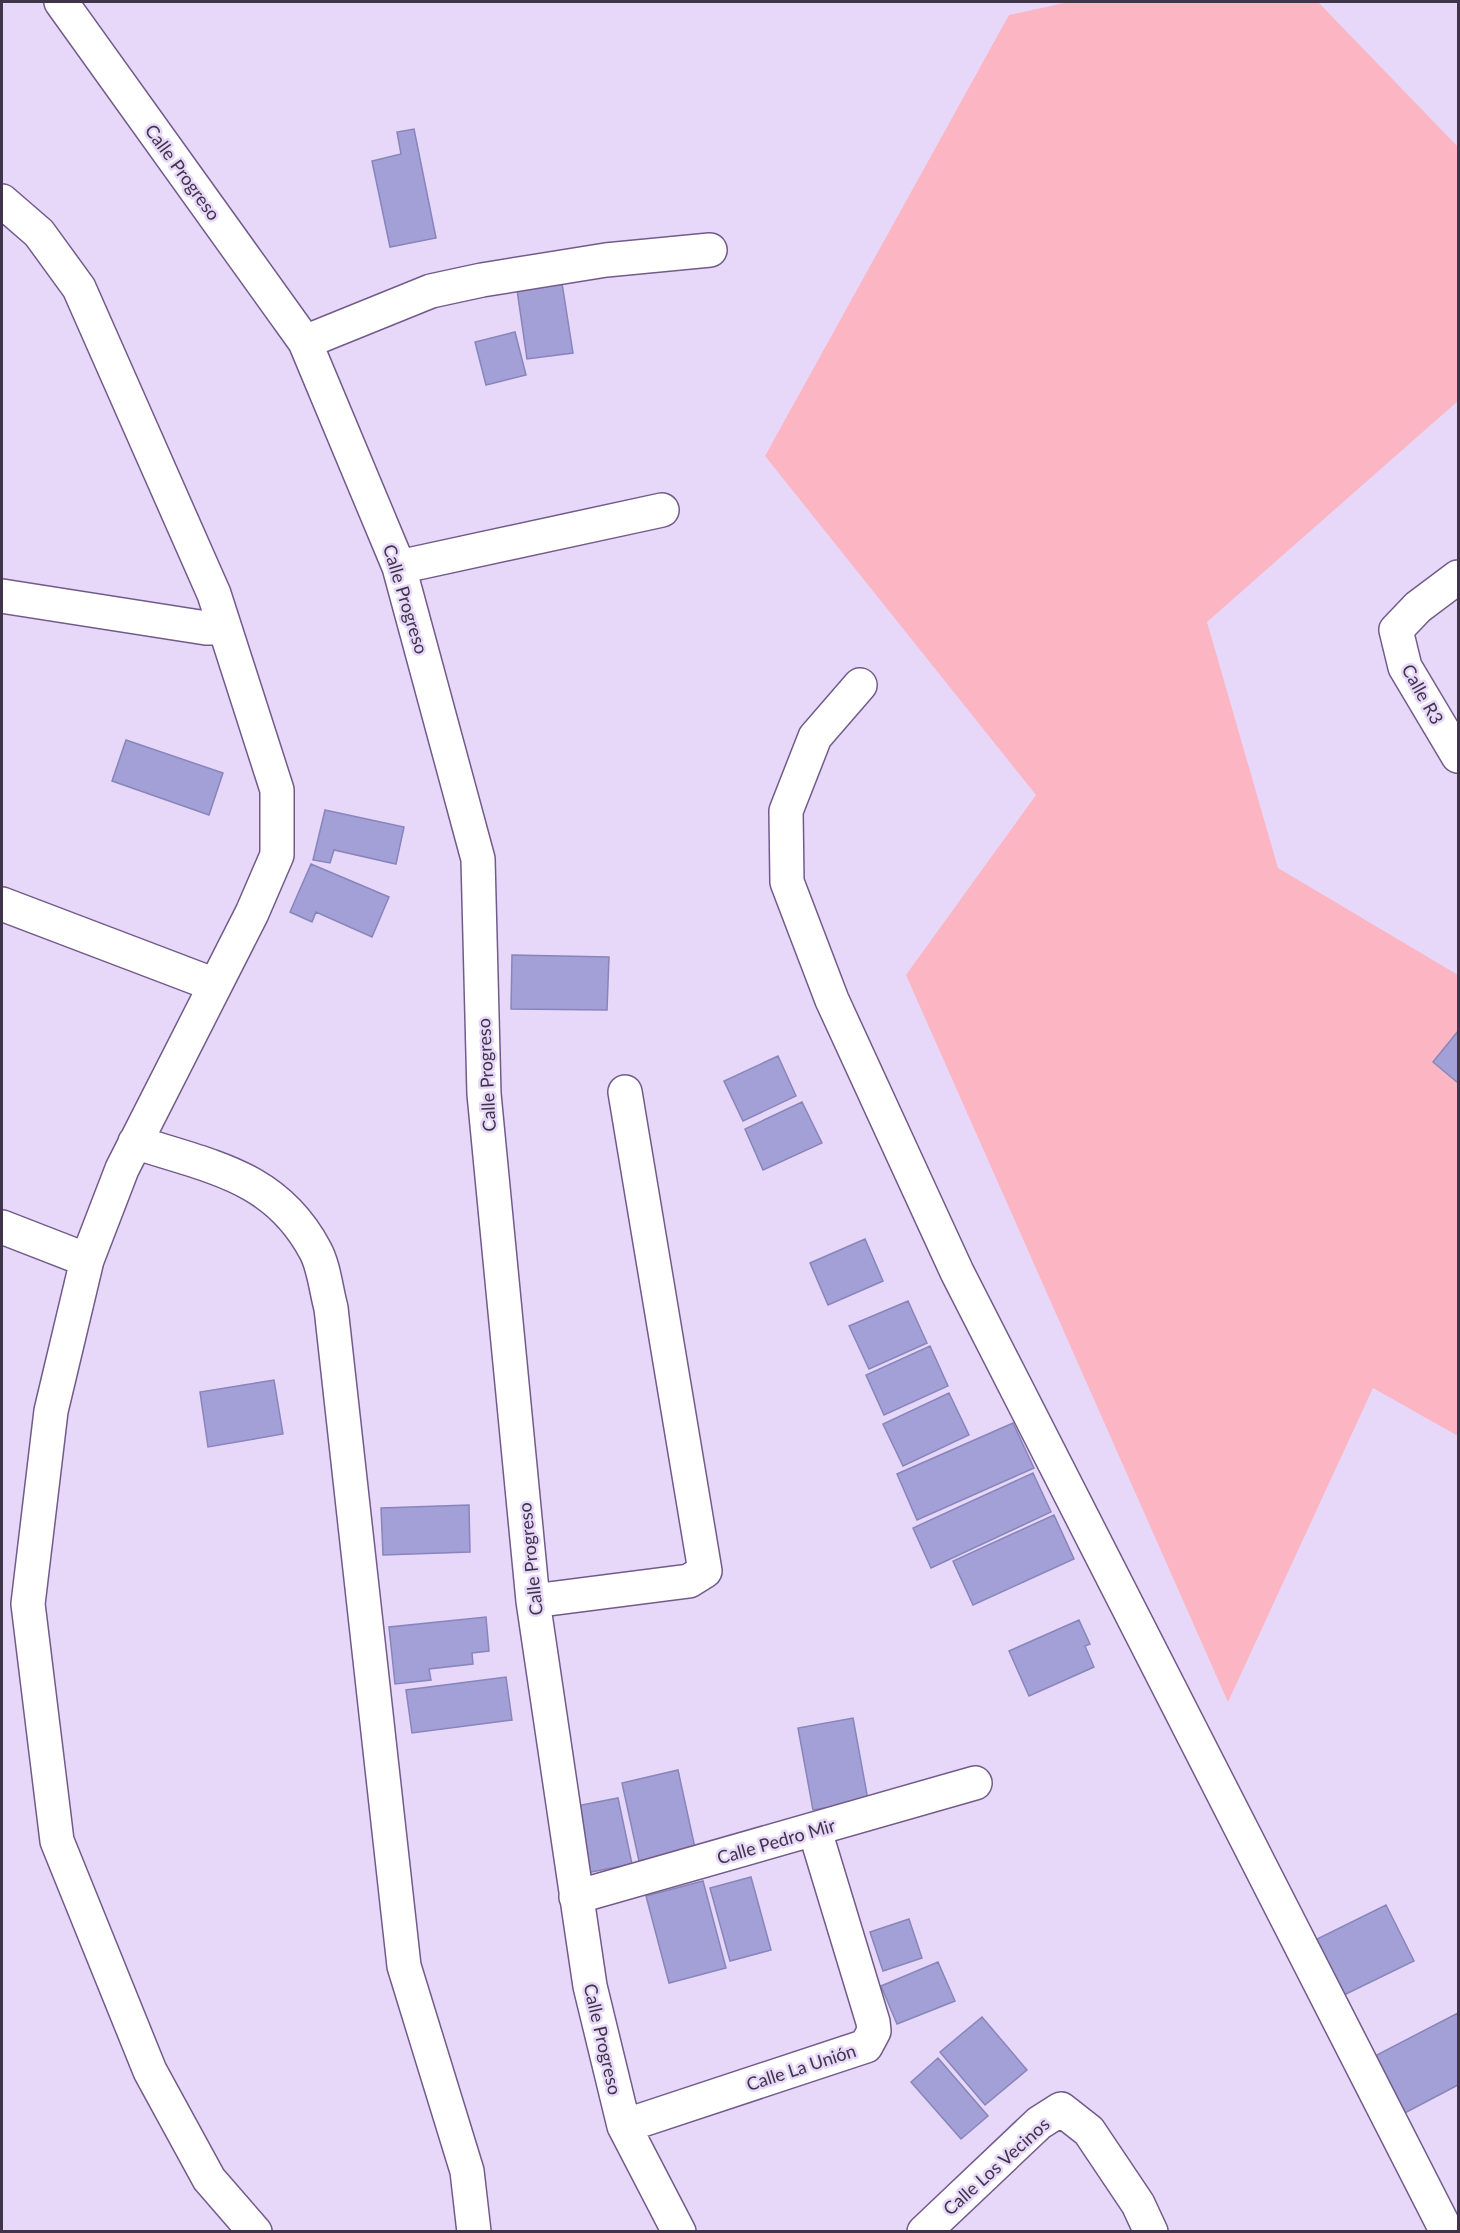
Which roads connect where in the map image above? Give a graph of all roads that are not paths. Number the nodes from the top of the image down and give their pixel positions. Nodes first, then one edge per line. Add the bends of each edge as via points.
1 (61, 2) edge
2 (2, 201) edge
3 (710, 250) dead end
4 (304, 342) junction
5 (662, 510) dead end
6 (399, 567) junction
7 (1458, 577) edge
8 (2, 596) edge
9 (225, 628) junction
10 (860, 685) dead end
11 (1458, 756) edge
12 (2, 904) edge
13 (215, 985) junction
14 (625, 1092) dead end
15 (135, 1142) junction
16 (2, 1227) edge
17 (87, 1260) junction
18 (15, 1597) edge
19 (533, 1601) junction
20 (975, 1783) dead end
21 (814, 1831) junction
22 (576, 1897) junction
23 (624, 2126) junction
24 (255, 2232) edge
25 (474, 2232) edge
26 (679, 2232) edge
27 (924, 2232) edge
28 (1151, 2232) edge
29 (1448, 2232) edge

1 - 4 street, Calle Progreso
2 - 9 street via 39,233 79,288 214,594
3 - 4 street via 606,260 431,291
4 - 6 street, Calle Progreso
5 - 6 street
6 - 19 street, Calle Progreso via 478,859 484,1094
7 - 11 street, Calle R3 via 1418,607 1396,630 1405,667
8 - 9 street
9 - 13 street via 277,790 276,855
10 - 29 street via 815,737 786,811 787,882 832,1000 957,1272
12 - 13 street
13 - 15 street
14 - 19 street via 705,1571 689,1581
15 - 17 street
15 - 25 street via 244,1178 289,1210 316,1252 331,1308 404,1966 467,2171
16 - 17 street
17 - 18 street via 51,1411
18 - 24 street via 57,1841 150,2071 209,2179
19 - 22 street, Calle Progreso
20 - 21 street, Calle Pedro Mir
21 - 22 street, Calle Pedro Mir
21 - 23 street, Calle La Unión via 873,2022 872,2040 866,2046
22 - 23 street, Calle Progreso via 590,1986
23 - 26 street, Calle Progreso
27 - 28 street, Calle Los Vecinos via 1040,2123 1061,2109 1089,2130 1138,2204

